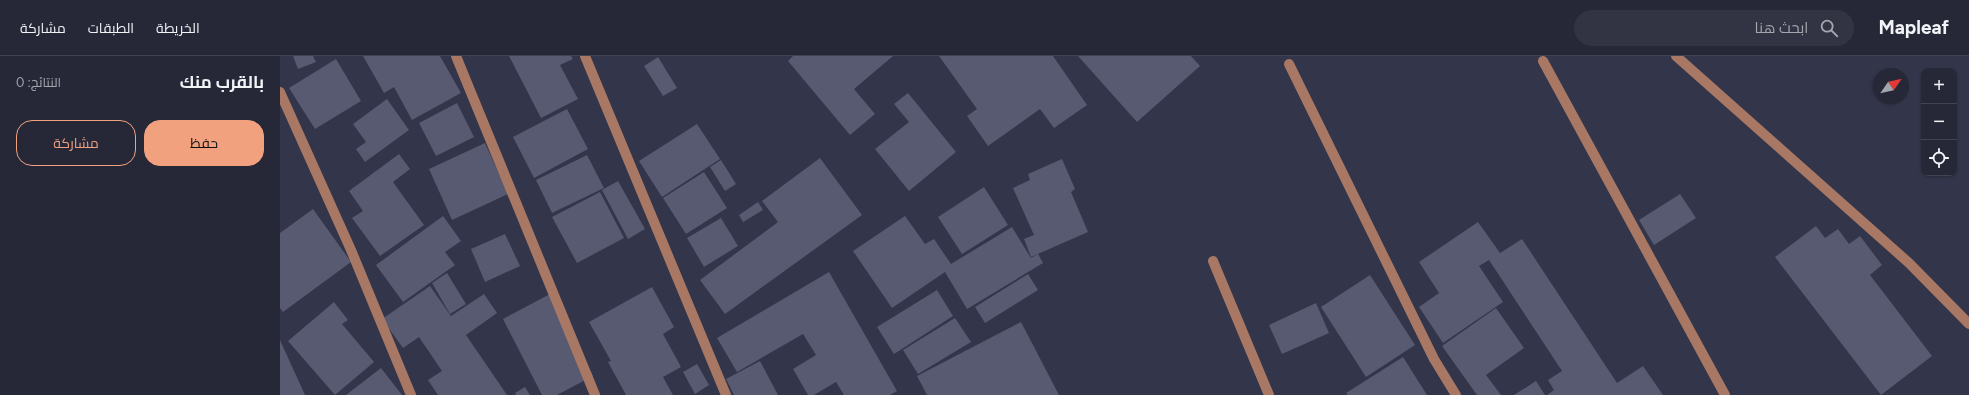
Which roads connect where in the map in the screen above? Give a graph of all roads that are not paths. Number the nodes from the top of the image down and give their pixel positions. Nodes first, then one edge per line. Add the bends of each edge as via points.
1 (456, 56) edge
2 (585, 56) edge
3 (1676, 56) edge
4 (1543, 61) dead end
5 (1289, 64) dead end
6 (280, 92) edge
7 (1213, 261) dead end
8 (1969, 324) edge
9 (411, 395) edge
10 (595, 395) edge
11 (726, 395) edge
12 (1269, 395) edge
13 (1456, 395) edge
14 (1725, 395) edge

1 - 10 street
2 - 11 street
3 - 8 street via 1909,263
4 - 14 street
5 - 13 street via 1434,359
6 - 9 street via 351,250
7 - 12 street

